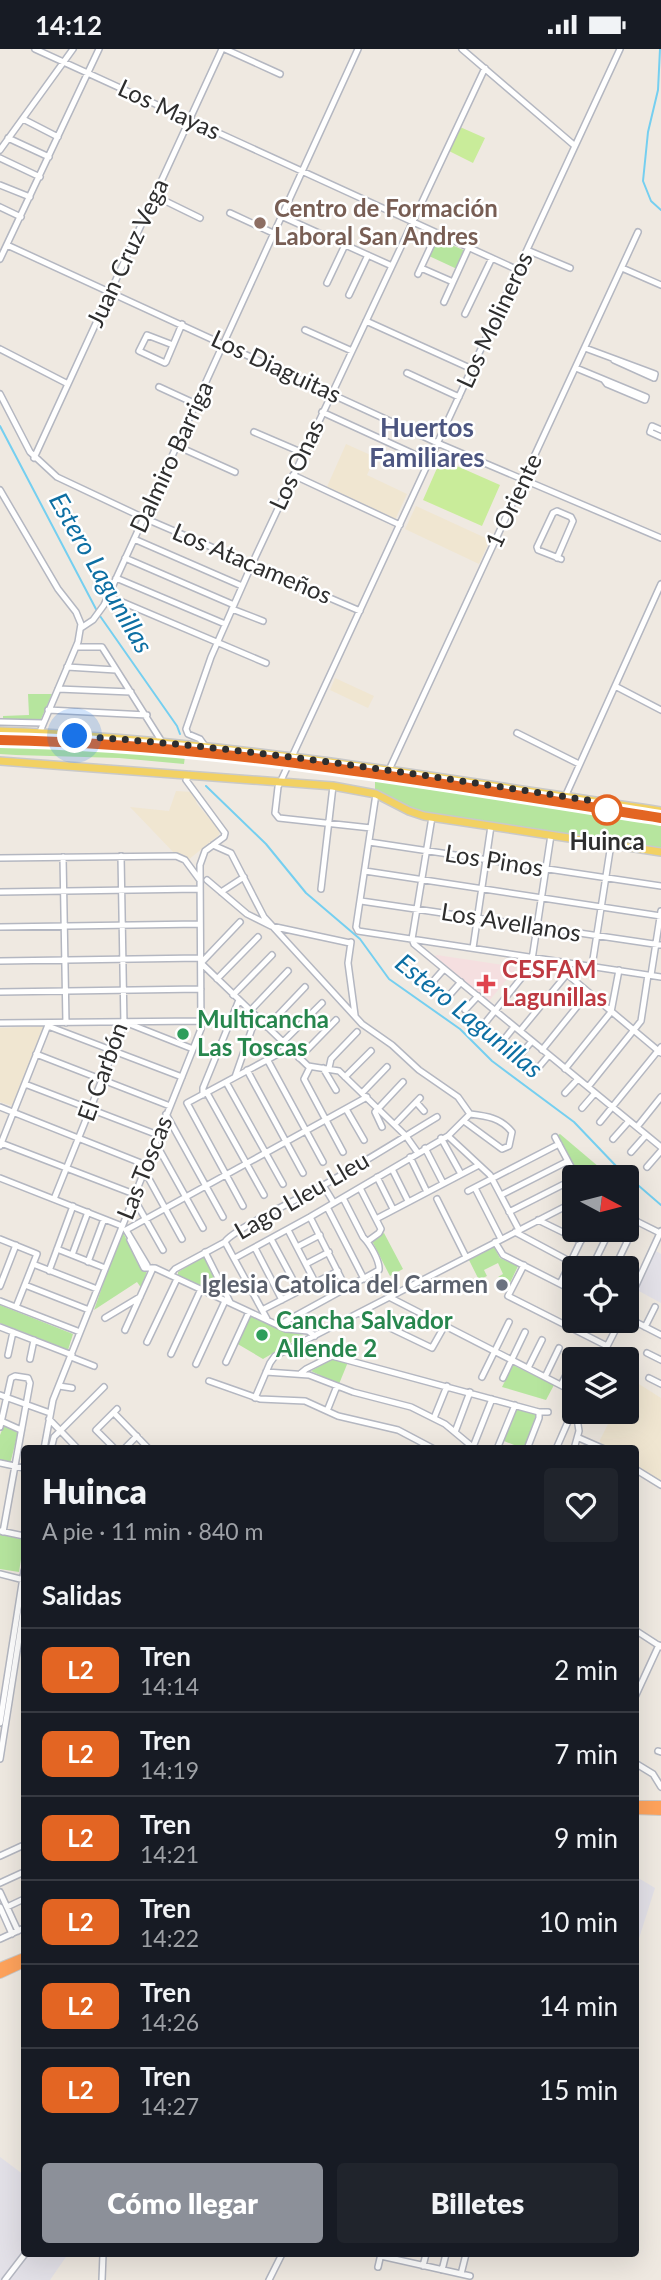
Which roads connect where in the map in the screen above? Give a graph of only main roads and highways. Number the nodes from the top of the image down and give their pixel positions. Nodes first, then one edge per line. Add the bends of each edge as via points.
1 (0, 731) edge
2 (0, 761) edge
3 (661, 811) edge
4 (661, 852) edge
5 (639, 1805) edge
6 (661, 1805) edge
7 (639, 1810) edge
8 (661, 1811) edge
9 (21, 1958) edge
10 (21, 1964) edge
11 (0, 1968) edge
12 (0, 1974) edge

1 - 3 main road via 292,756
2 - 4 main road via 333,786 376,794 432,817
5 - 6 highway
7 - 8 highway
9 - 11 highway
10 - 12 highway

